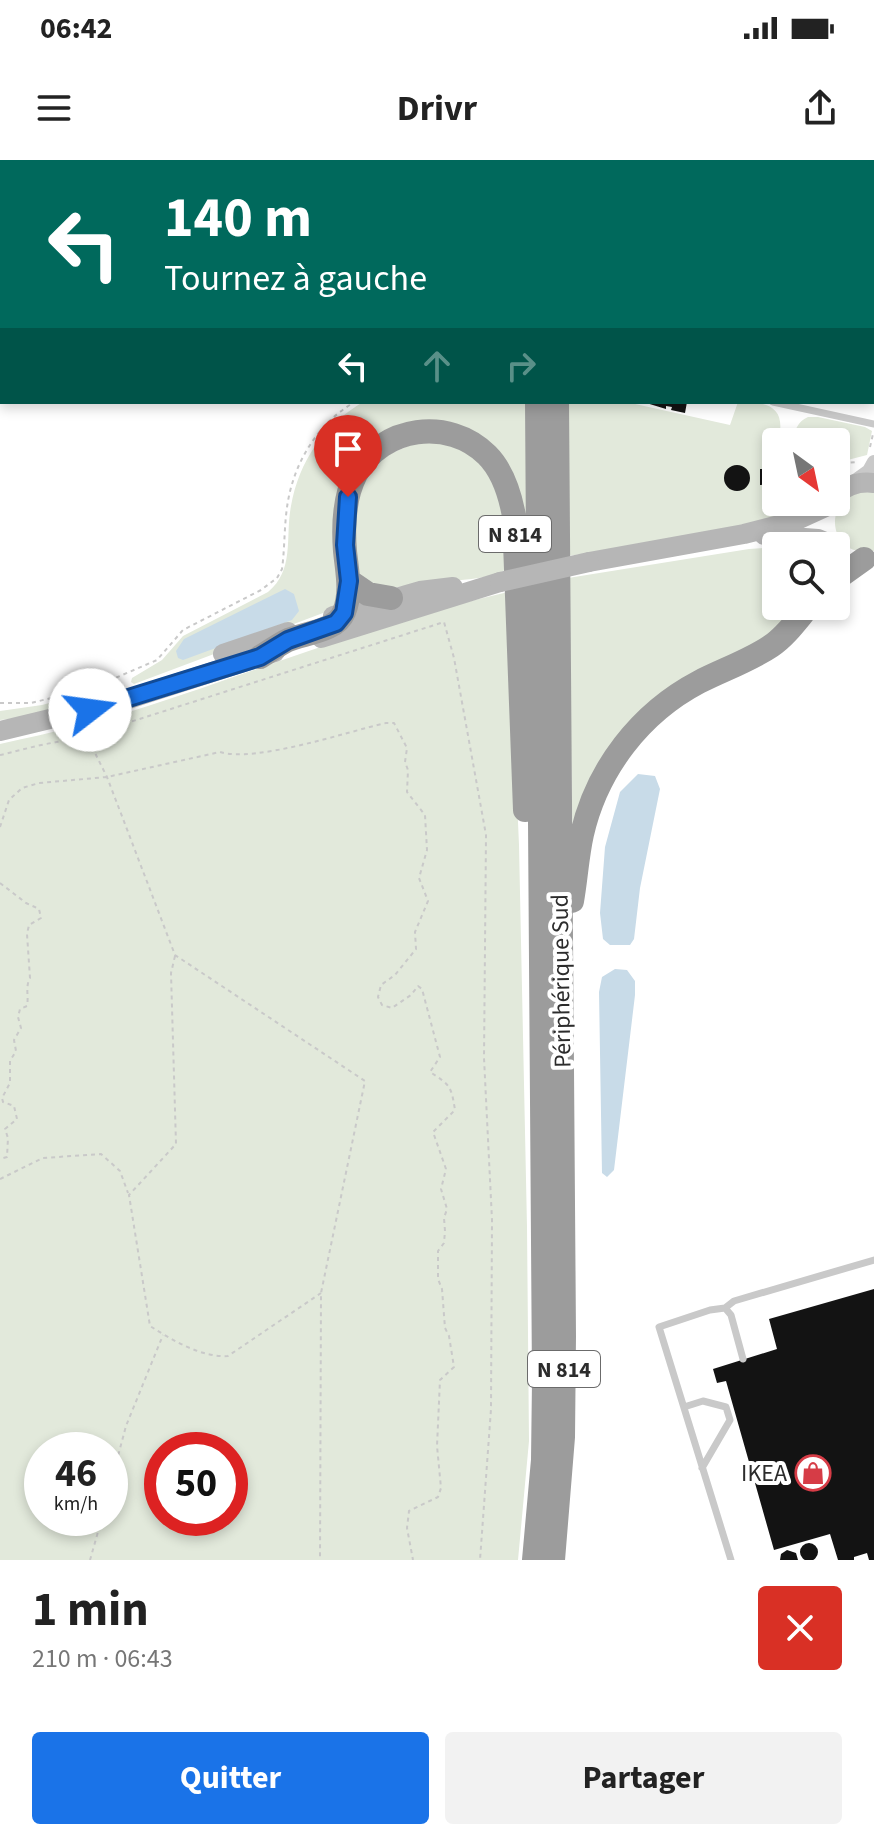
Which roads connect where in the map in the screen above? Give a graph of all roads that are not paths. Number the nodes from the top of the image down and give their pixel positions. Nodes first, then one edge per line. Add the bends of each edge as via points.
1 (537, 404) edge
2 (557, 404) edge
3 (782, 404) edge
4 (874, 424) edge
5 (871, 461) edge
6 (874, 483) edge
7 (850, 486) edge
8 (850, 488) edge
9 (804, 516) edge
10 (744, 534) junction
11 (762, 535) edge
12 (869, 558) edge
13 (850, 570) edge
14 (349, 581) junction
15 (500, 582) junction
16 (391, 598) junction
17 (344, 613) junction
18 (796, 620) edge
19 (260, 657) junction
20 (36, 723) junction
21 (0, 731) edge
22 (541, 876) junction
23 (561, 966) junction
24 (874, 1260) edge
25 (725, 1308) junction
26 (743, 1359) dead end
27 (684, 1407) junction
28 (702, 1468) junction
29 (534, 1560) edge
30 (553, 1560) edge
31 (731, 1560) edge

1 - 22 highway, Périphérique Sud / N 814
2 - 23 highway, Périphérique Sud / N 814
3 - 4 lane
5 - 7 street via 869,471
6 - 8 main road
9 - 10 main road
10 - 11 main road
10 - 15 main road, bridge
12 - 13 highway
14 - 16 highway via 368,594
14 - 17 highway
14 - 22 highway, N 814 via 347,500 354,478 375,450 406,434 439,432 466,440 492,461 507,487 514,521 527,858
15 - 16 main road
15 - 19 main road
16 - 17 main road
17 - 19 highway via 336,623 288,640
17 - 20 main road
18 - 23 highway, N 814 via 773,645 658,709 606,770 582,834
19 - 20 main road
20 - 21 main road
22 - 29 highway, Périphérique Sud / N 814 via 544,1381
23 - 30 highway, Périphérique Sud / N 814 via 564,1408
24 - 25 lane
25 - 26 lane
25 - 27 lane via 659,1327
27 - 28 lane
27 - 28 lane via 703,1401 726,1407 730,1420
28 - 31 lane

